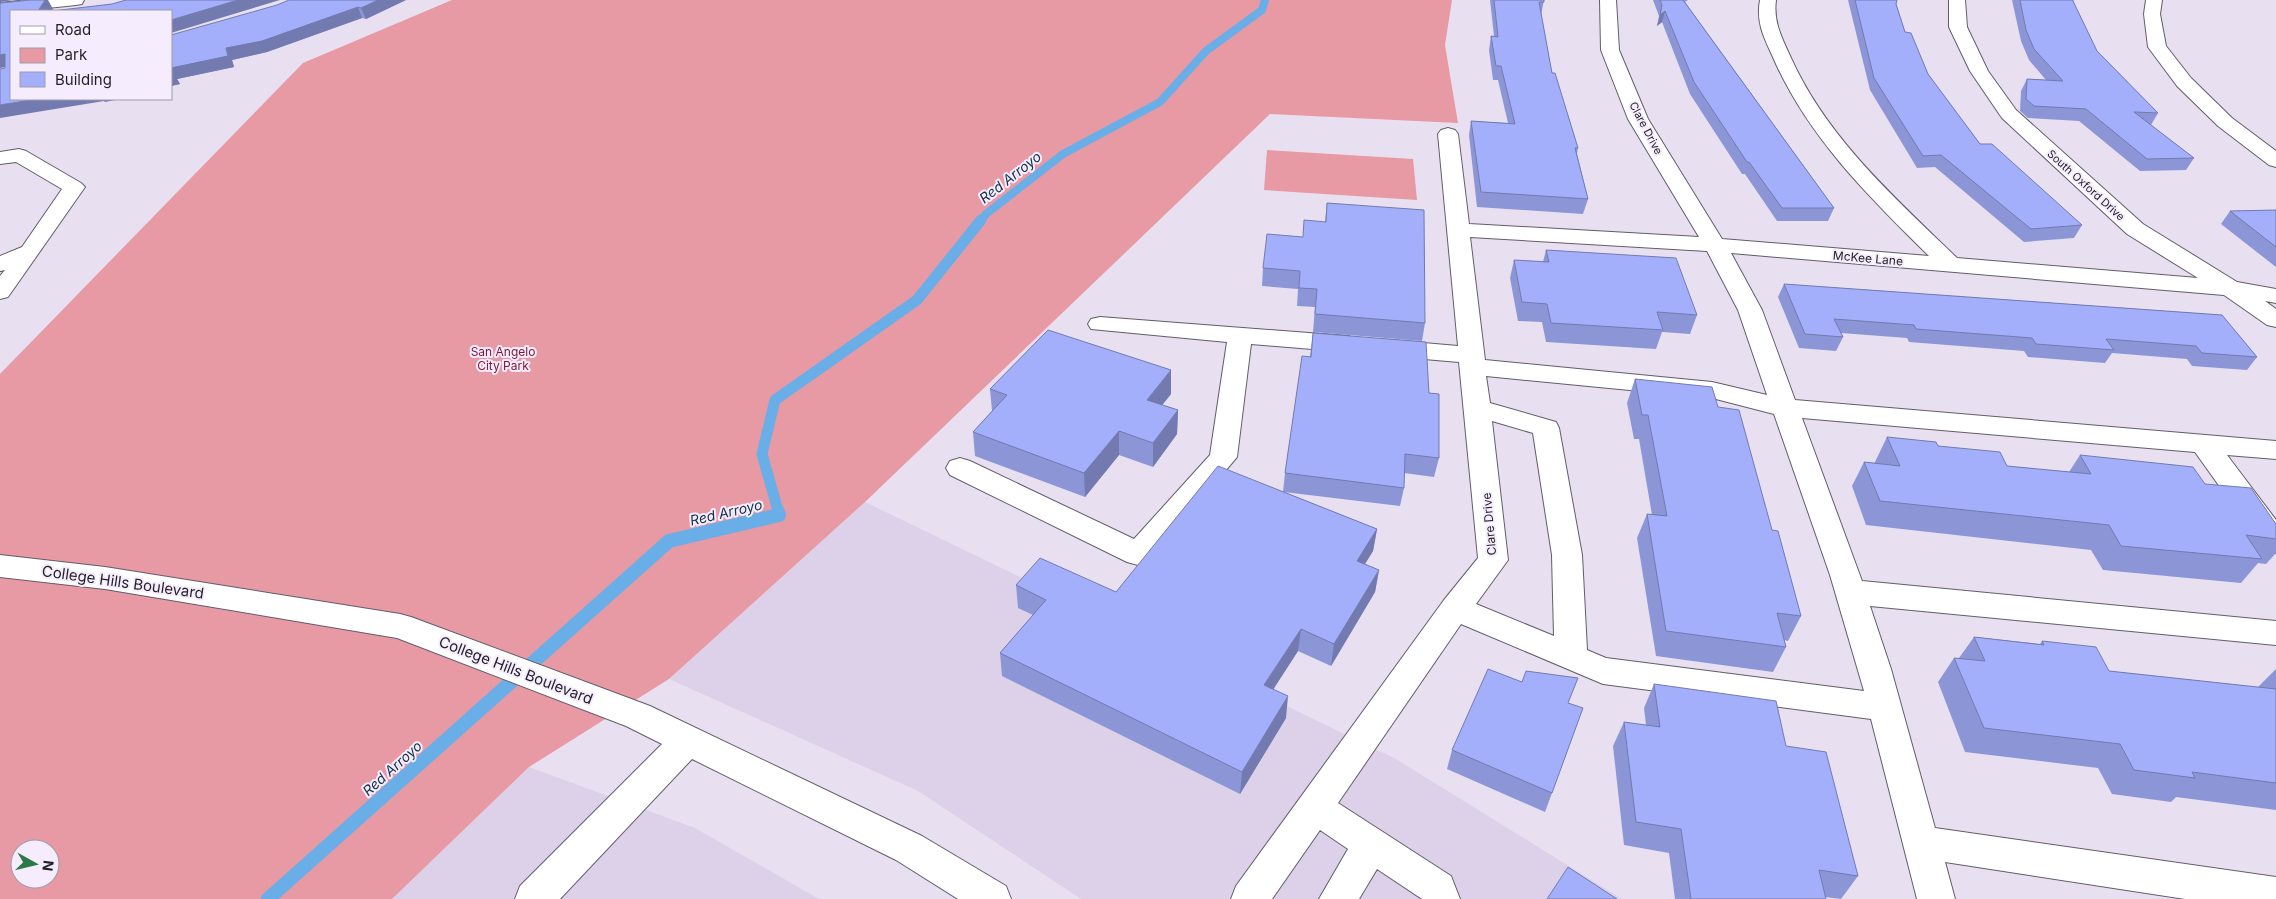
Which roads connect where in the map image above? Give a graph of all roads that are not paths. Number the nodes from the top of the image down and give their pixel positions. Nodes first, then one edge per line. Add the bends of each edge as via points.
1 (76, 0) edge
2 (1608, 0) edge
3 (1768, 0) edge
4 (1957, 0) edge
5 (2154, 0) edge
6 (0, 8) edge
7 (1448, 134) dead end
8 (0, 158) edge
9 (2276, 161) edge
10 (1459, 230) junction
11 (1715, 245) junction
12 (30, 252) junction
13 (0, 264) edge
14 (1951, 265) junction
15 (2230, 288) junction
16 (0, 292) edge
17 (2276, 296) edge
18 (2276, 320) edge
19 (1100, 324) dead end
20 (1240, 335) junction
21 (1473, 361) junction
22 (1478, 408) junction
23 (1785, 408) junction
24 (2202, 443) junction
25 (2276, 450) edge
26 (960, 468) dead end
27 (2276, 542) edge
28 (0, 566) edge
29 (1851, 592) junction
30 (1455, 608) junction
31 (2276, 633) edge
32 (1571, 657) junction
33 (1884, 707) junction
34 (687, 741) junction
35 (1315, 807) junction
36 (1920, 842) junction
37 (1372, 844) junction
38 (2276, 895) edge
39 (534, 899) edge
40 (992, 899) edge
41 (1250, 899) edge
42 (1338, 899) edge
43 (1441, 899) edge
44 (1936, 899) edge

1 - 6 street
2 - 11 street, Clare Drive via 1610,50 1638,119
3 - 14 street via 1767,20 1784,67 1805,103 1876,192
4 - 15 street, South Oxford Drive via 1958,27 1979,71 2009,114 2135,229
5 - 9 street via 2152,14 2157,46 2184,82 2225,122
7 - 10 street, Clare Drive
8 - 12 street via 20,155 74,187
10 - 11 street, McKee Lane
10 - 21 street, Clare Drive
11 - 14 street, McKee Lane
11 - 23 street, Clare Drive via 1750,310
12 - 13 street
12 - 16 street
14 - 15 street, McKee Lane
15 - 17 street, McKee Lane
15 - 18 street, South Oxford Drive
19 - 20 street
20 - 21 street
20 - 26 street via 1223,457 1138,554
21 - 22 street, Clare Drive
21 - 23 street via 1712,390
22 - 30 street, Clare Drive via 1494,560
22 - 32 street via 1546,428 1567,555
23 - 24 street
23 - 29 street, Clare Drive
24 - 25 street
24 - 27 street
28 - 34 street, College Hills Boulevard via 105,578 400,626 638,716
29 - 31 street
29 - 33 street, Clare Drive
30 - 32 street
30 - 35 street, Clare Drive
32 - 33 street via 1603,671
33 - 36 street, Clare Drive
34 - 39 street
34 - 40 street, College Hills Boulevard via 909,848
35 - 37 street
35 - 41 street, Clare Drive
36 - 38 street
36 - 44 street, Clare Drive
37 - 42 street
37 - 43 street via 1438,888

